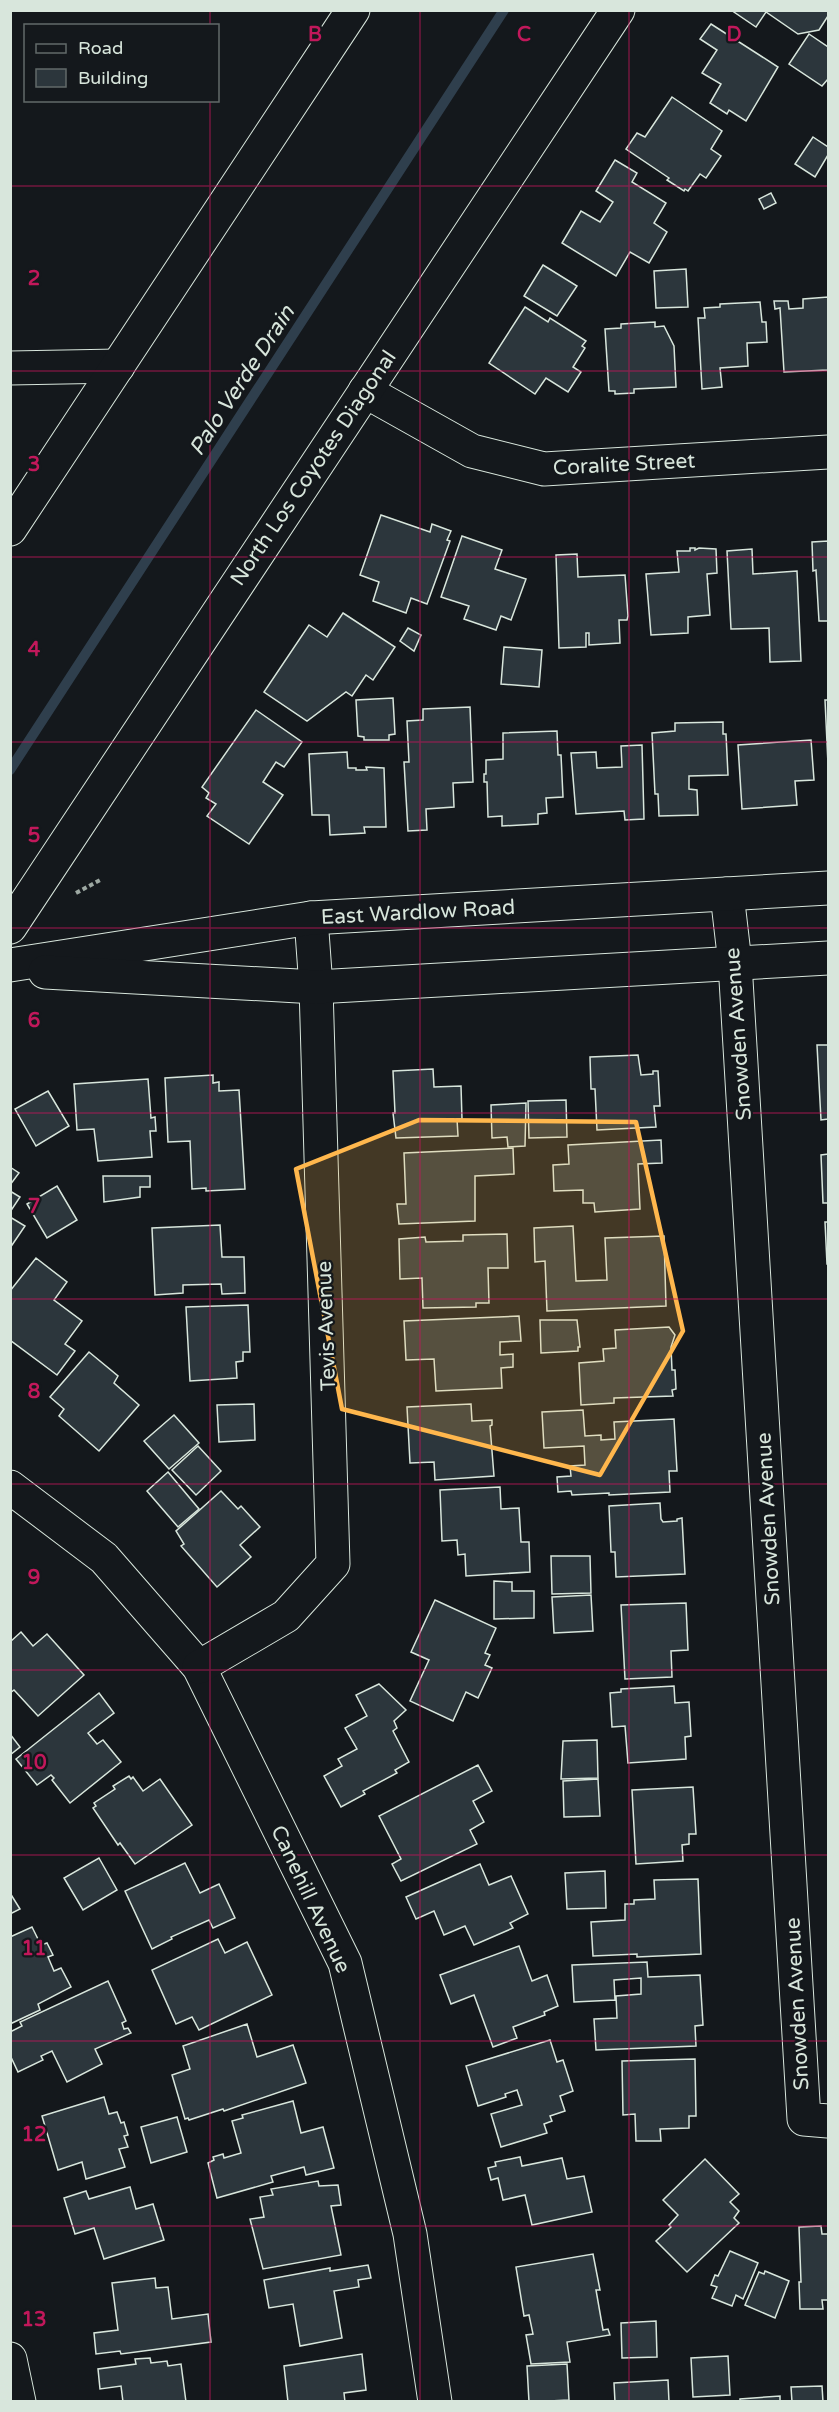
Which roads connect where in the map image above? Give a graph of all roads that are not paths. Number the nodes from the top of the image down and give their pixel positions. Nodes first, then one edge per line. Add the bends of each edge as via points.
1 (618, 10) edge
2 (348, 12) edge
3 (118, 366) junction
4 (10, 368) edge
5 (364, 391) junction
6 (828, 452) edge
7 (10, 529) edge
8 (828, 888) edge
9 (727, 894) junction
10 (311, 918) junction
11 (10, 927) edge
12 (828, 958) edge
13 (735, 963) junction
14 (10, 965) edge
15 (10, 970) edge
16 (316, 987) junction
17 (10, 1486) edge
18 (200, 1667) junction
19 (828, 2121) edge
20 (10, 2359) edge
21 (19, 2402) edge
22 (435, 2402) edge

1 - 5 street, North Los Coyotes Diagonal
2 - 3 street
3 - 4 street
3 - 7 street
5 - 6 street, Coralite Street via 472,451 544,469
5 - 11 street, North Los Coyotes Diagonal
8 - 9 street, East Wardlow Road
9 - 10 street, East Wardlow Road
9 - 13 street, Snowden Avenue
10 - 14 street, East Wardlow Road
10 - 16 street, Tevis Avenue
12 - 13 street
13 - 16 street
13 - 19 street, Snowden Avenue via 804,2119
15 - 16 street
16 - 18 street, Tevis Avenue via 333,1563 286,1616
17 - 18 street, Canehill Avenue via 104,1558
18 - 22 street, Canehill Avenue via 345,1963 410,2234
20 - 21 street

